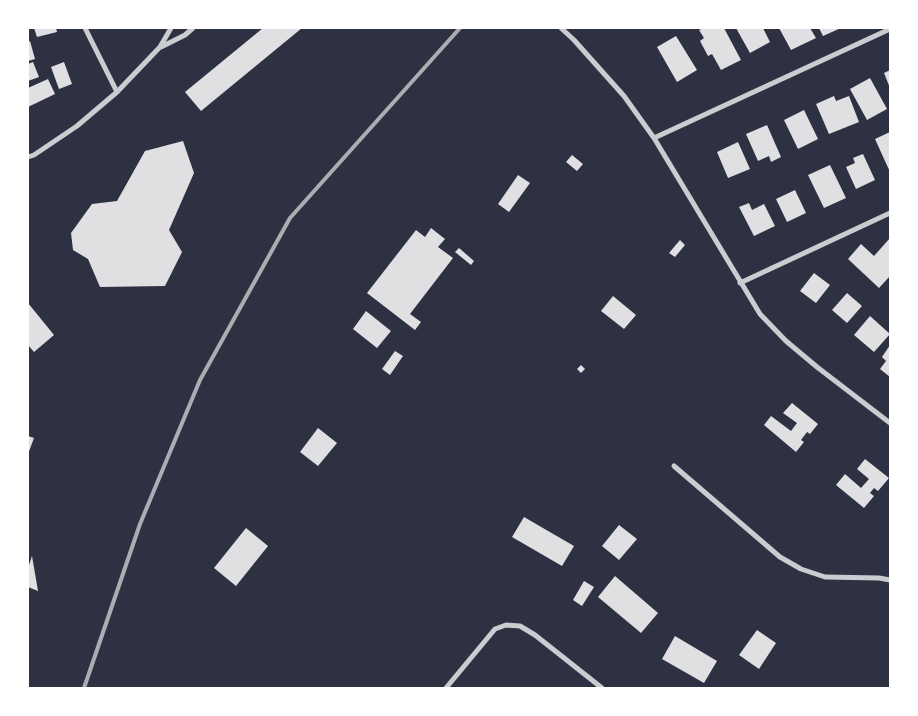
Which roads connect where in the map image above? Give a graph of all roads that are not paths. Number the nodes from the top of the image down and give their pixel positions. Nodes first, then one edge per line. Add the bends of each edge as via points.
1 (85, 28) edge
2 (171, 28) edge
3 (193, 28) edge
4 (561, 28) edge
5 (890, 29) edge
6 (160, 47) junction
7 (118, 92) junction
8 (654, 138) junction
9 (28, 158) edge
10 (890, 213) edge
11 (740, 283) junction
12 (890, 422) edge
13 (674, 466) dead end
14 (890, 580) edge
15 (446, 688) edge
16 (602, 688) edge

1 - 7 street
2 - 6 street
3 - 6 street
4 - 8 street via 624,96
5 - 8 street
6 - 7 street
7 - 9 street via 76,126
8 - 11 street
10 - 11 street
11 - 12 street via 760,314 786,341
13 - 14 street via 780,557 801,569 825,577
15 - 16 street via 495,629 506,624 520,626 535,635

